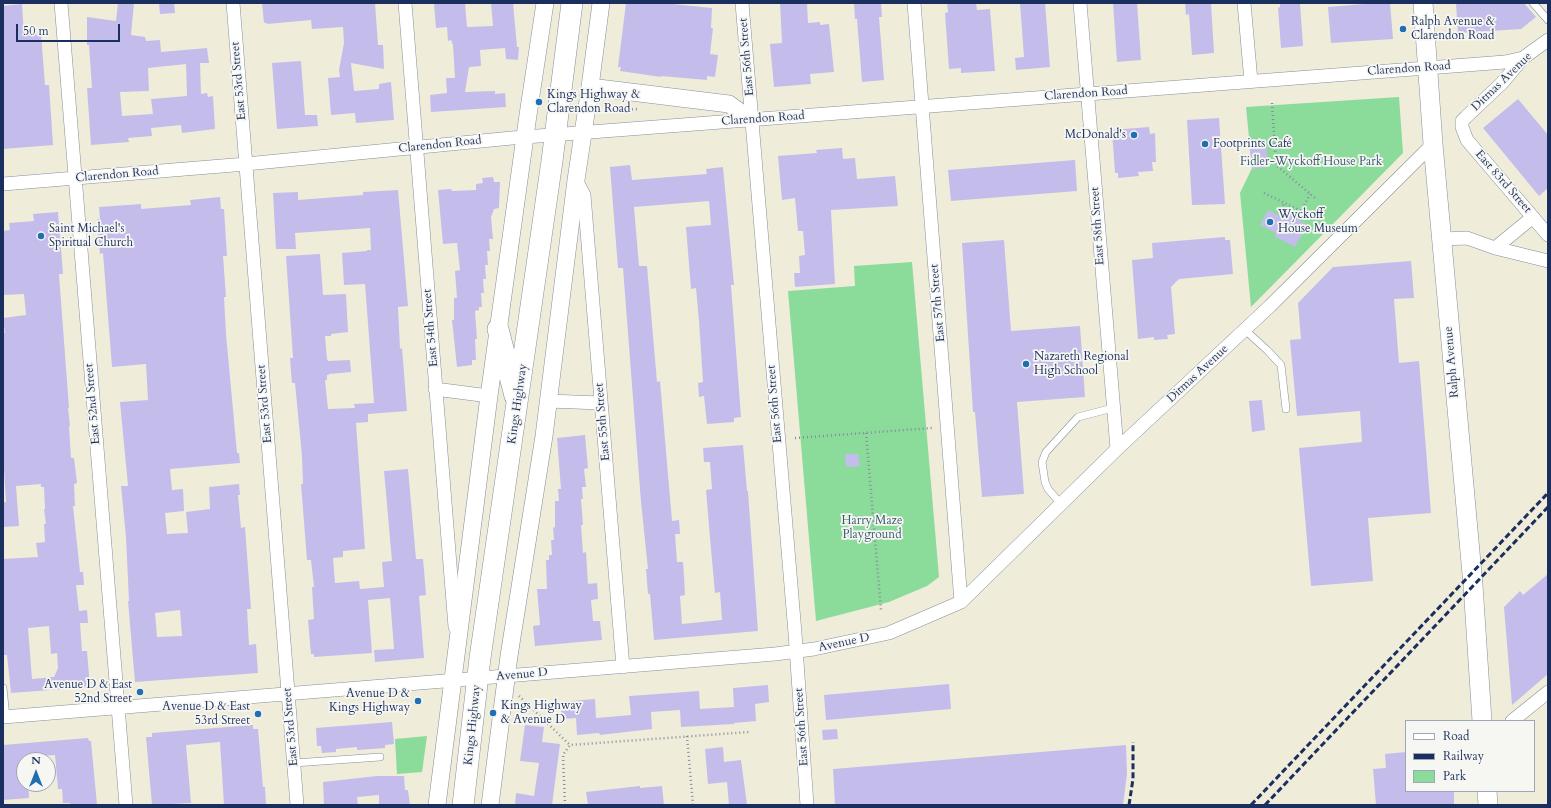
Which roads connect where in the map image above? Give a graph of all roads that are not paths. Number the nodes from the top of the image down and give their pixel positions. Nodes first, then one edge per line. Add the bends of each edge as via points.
1 (61, 3) edge
2 (233, 3) edge
3 (405, 3) edge
4 (545, 3) edge
5 (572, 3) edge
6 (601, 3) edge
7 (742, 3) edge
8 (914, 3) edge
9 (1080, 3) edge
10 (1244, 3) edge
11 (1423, 3) edge
12 (1533, 3) edge
13 (1548, 20) edge
14 (1548, 40) edge
15 (1523, 58) junction
16 (1428, 68) junction
17 (1250, 82) junction
18 (590, 86) junction
19 (1088, 94) junction
20 (922, 107) junction
21 (751, 120) junction
22 (1462, 127) joint
23 (582, 133) junction
24 (556, 135) junction
25 (525, 137) junction
26 (1432, 144) junction
27 (416, 147) junction
28 (246, 164) junction
29 (75, 178) junction
30 (576, 180) junction
31 (3, 184) edge
32 (1533, 217) junction
33 (1548, 235) edge
34 (1442, 239) junction
35 (1494, 248) junction
36 (1548, 262) edge
37 (498, 328) junction
38 (1245, 330) junction
39 (435, 389) junction
40 (489, 396) junction
41 (548, 401) junction
42 (601, 403) junction
43 (518, 405) junction
44 (1113, 408) junction
45 (1286, 409) dead end
46 (1117, 449) junction
47 (1061, 504) junction
48 (961, 602) junction
49 (796, 652) junction
50 (457, 653) junction
51 (623, 667) junction
52 (507, 676) junction
53 (478, 679) junction
54 (453, 680) junction
55 (3, 688) edge
56 (1548, 692) edge
57 (288, 694) junction
58 (118, 708) junction
59 (4, 717) edge
60 (1482, 720) edge
61 (1513, 720) edge
62 (380, 757) dead end
63 (294, 764) junction
64 (1487, 792) edge
65 (126, 805) edge
66 (297, 805) edge
67 (436, 805) edge
68 (463, 805) edge
69 (490, 805) edge
70 (807, 805) edge
71 (1488, 805) edge

1 - 29 street, East 52nd Street
2 - 28 street, East 53rd Street
3 - 27 street, East 54th Street
4 - 25 street, Kings Highway
5 - 24 main road, Kings Highway
6 - 18 street
7 - 21 street, East 56th Street
8 - 20 street, East 57th Street
9 - 19 street, East 58th Street
10 - 17 street
11 - 16 main road, Ralph Avenue
12 - 13 lane
14 - 15 street, Ditmas Avenue
15 - 16 street, Clarendon Road via 1505,62
15 - 22 street, Ditmas Avenue via 1502,83 1462,121
16 - 17 street, Clarendon Road
16 - 26 main road, Ralph Avenue
17 - 19 street, Clarendon Road
18 - 21 street via 729,104
18 - 23 street
19 - 20 street, Clarendon Road
19 - 44 street, East 58th Street
20 - 21 street, Clarendon Road
20 - 48 street, East 57th Street
21 - 23 street, Clarendon Road
21 - 49 street, East 56th Street
22 - 32 street, East 83rd Street via 1467,140
23 - 24 street, Clarendon Road
23 - 30 street
24 - 25 street, Clarendon Road
24 - 43 main road, Kings Highway
25 - 27 street, Clarendon Road
25 - 37 street, Kings Highway
26 - 34 main road, Ralph Avenue
26 - 38 street, Ditmas Avenue
27 - 28 street, Clarendon Road
27 - 39 street, East 54th Street
28 - 29 street, Clarendon Road
28 - 57 street, East 53rd Street
29 - 31 street, Clarendon Road
29 - 58 street, East 52nd Street
30 - 41 street
30 - 42 street, East 55th Street via 584,195
32 - 33 street, East 83rd Street
32 - 35 street
34 - 35 street via 1466,238
34 - 60 main road, Ralph Avenue via 1473,585
35 - 36 street
37 - 40 street, Kings Highway
37 - 43 main road
38 - 45 lane via 1281,365
38 - 46 street, Ditmas Avenue
39 - 40 street
39 - 50 street, East 54th Street
40 - 50 street, Kings Highway
41 - 42 street
41 - 52 street
42 - 51 street, East 55th Street
43 - 53 main road, Kings Highway
44 - 46 street, East 58th Street
44 - 47 lane via 1078,417 1046,452 1042,462 1045,482
46 - 47 street, Ditmas Avenue
47 - 48 street, Ditmas Avenue
48 - 49 street, Avenue D via 889,633
49 - 51 street, Avenue D
49 - 70 street, East 56th Street
50 - 54 street, Kings Highway
51 - 52 street, Avenue D
52 - 53 street, Avenue D
52 - 69 street
53 - 54 street, Avenue D
53 - 68 main road, Kings Highway
54 - 57 street, Avenue D
54 - 67 street, Kings Highway
55 - 59 lane
56 - 61 street
57 - 58 street, Avenue D
57 - 63 street, East 53rd Street
58 - 59 street, Avenue D
58 - 65 street, East 52nd Street
62 - 63 lane
63 - 66 street, East 53rd Street
64 - 71 main road

